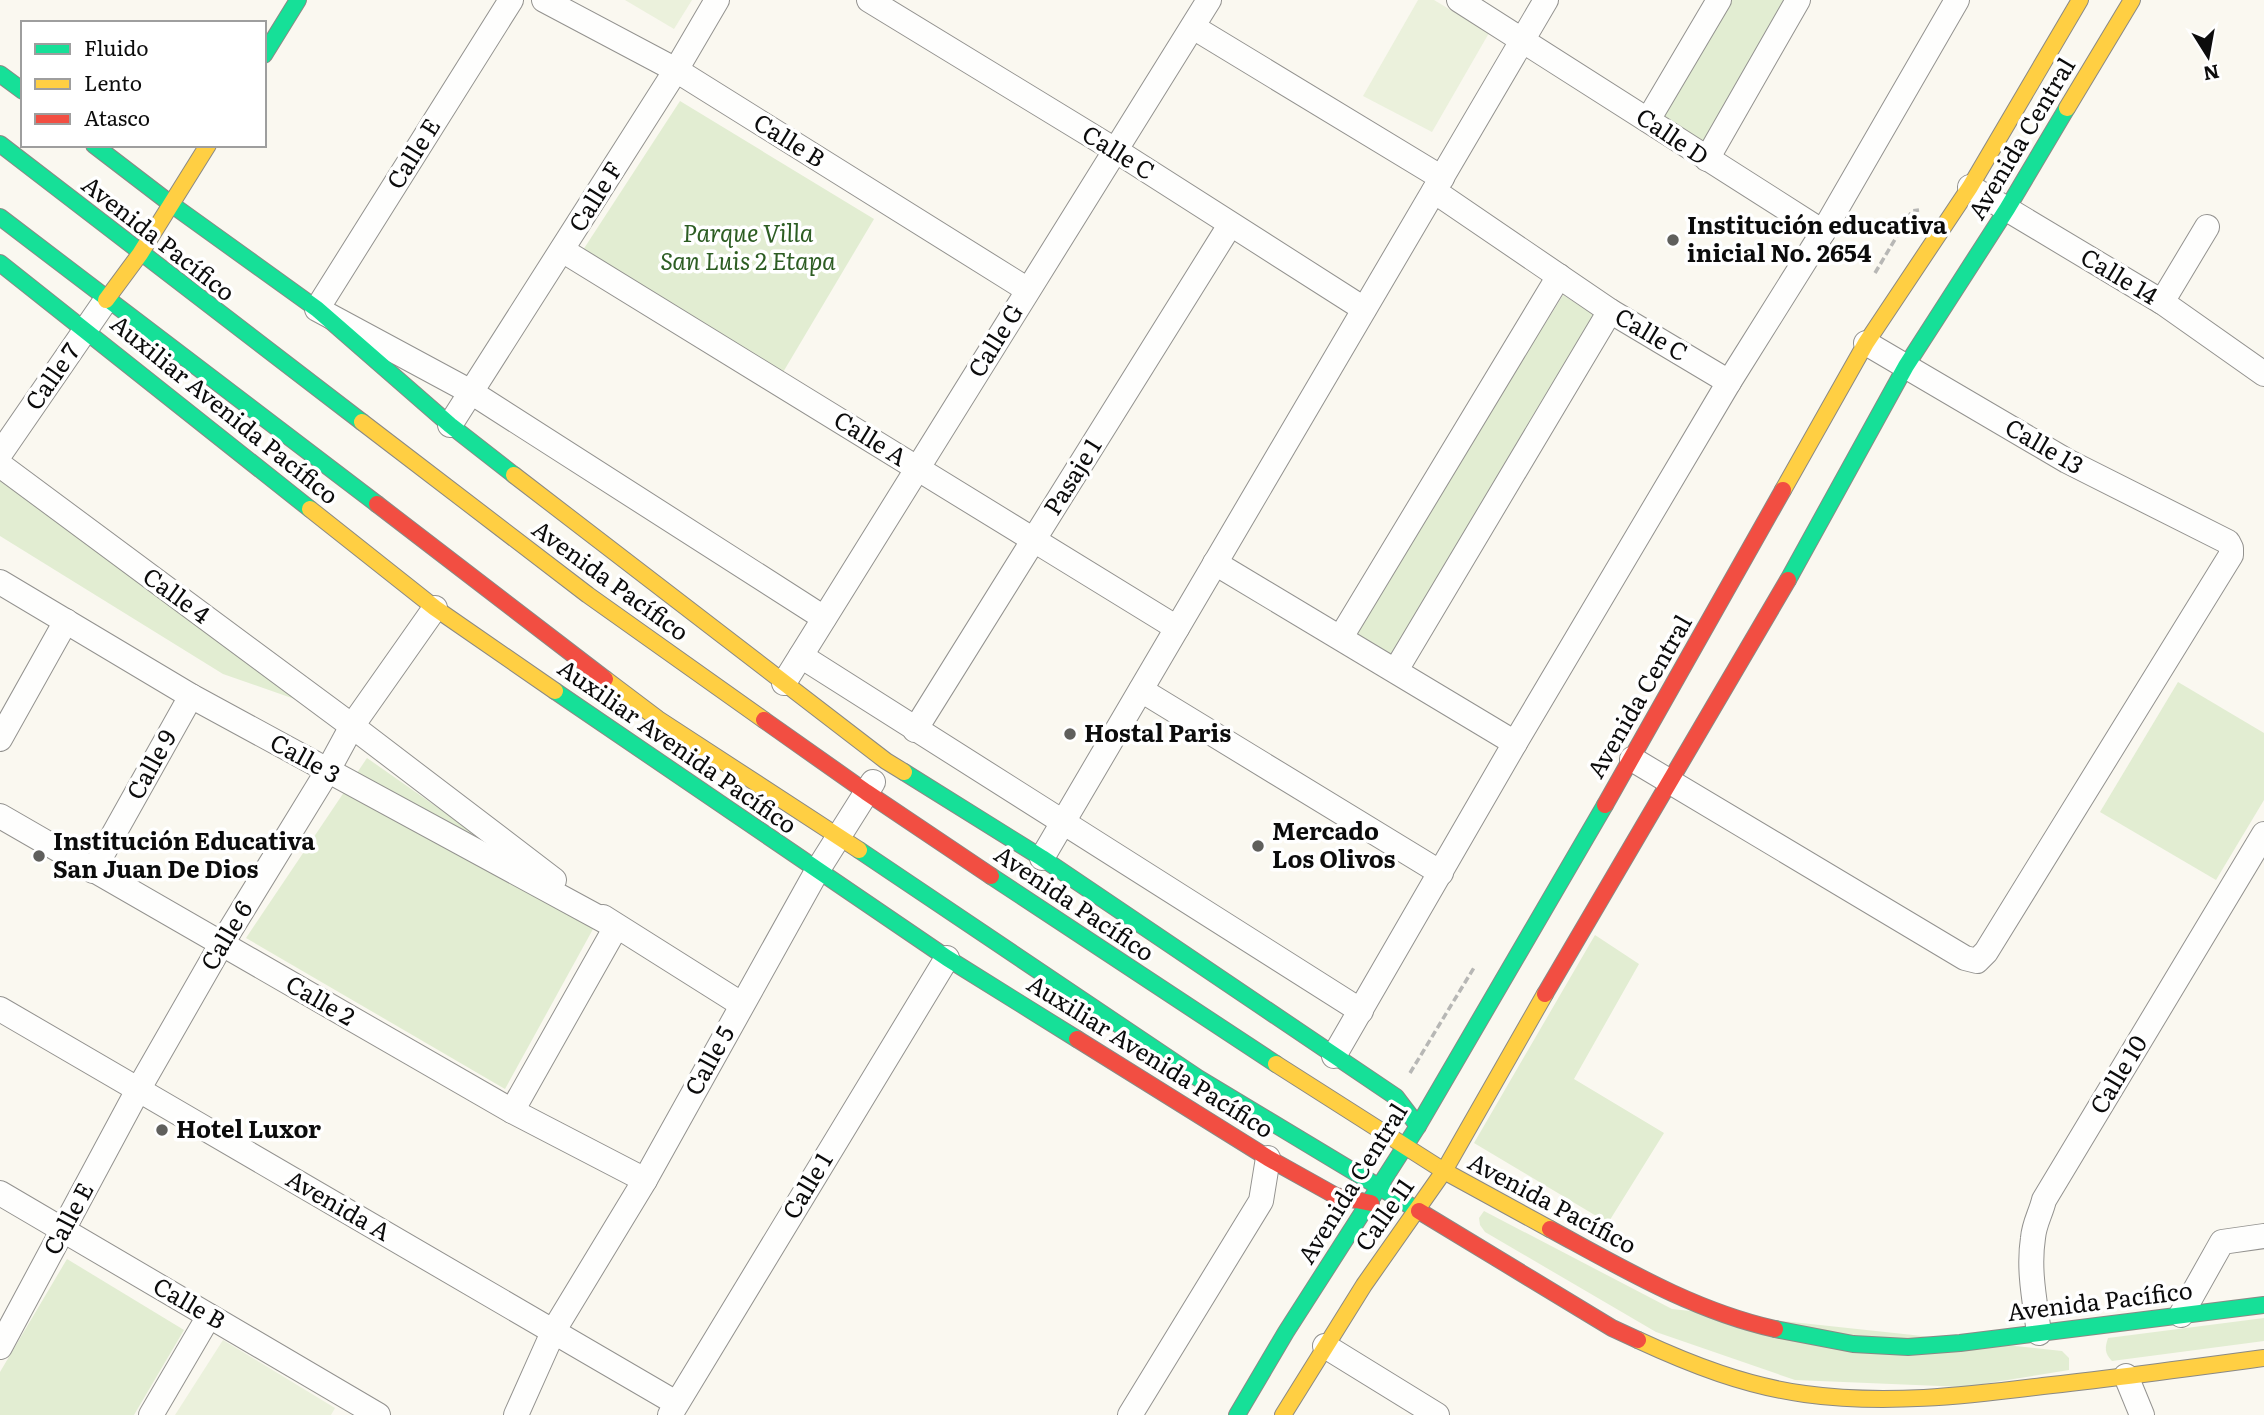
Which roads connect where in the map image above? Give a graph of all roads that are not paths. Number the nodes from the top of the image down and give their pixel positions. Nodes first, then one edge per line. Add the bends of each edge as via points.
1 (298, 0) edge
2 (511, 0) edge
3 (544, 0) edge
4 (717, 0) edge
5 (869, 0) edge
6 (1459, 0) edge
7 (1546, 0) edge
8 (1719, 0) edge
9 (1798, 0) edge
10 (1957, 0) edge
11 (2080, 0) edge
12 (2132, 0) edge
13 (1201, 8) edge
14 (1522, 40) junction
15 (266, 52) edge
16 (676, 70) junction
17 (0, 74) edge
18 (21, 90) edge
19 (1648, 120) junction
20 (0, 145) edge
21 (97, 147) edge
22 (207, 147) edge
23 (1115, 150) junction
24 (1707, 159) junction
25 (1438, 185) junction
26 (1970, 187) junction
27 (171, 204) junction
28 (2007, 209) junction
29 (0, 218) edge
30 (1230, 225) junction
31 (2207, 228) dead end
32 (1823, 232) junction
33 (562, 250) junction
34 (140, 254) junction
35 (0, 263) edge
36 (1559, 276) junction
37 (1028, 290) junction
38 (106, 300) junction
39 (2162, 302) junction
40 (317, 309) junction
41 (1364, 310) junction
42 (1610, 311) junction
43 (86, 329) junction
44 (1866, 343) junction
45 (1906, 366) junction
46 (2264, 374) edge
47 (1730, 382) junction
48 (471, 392) junction
49 (450, 425) junction
50 (0, 454) edge
51 (0, 466) edge
52 (917, 468) junction
53 (1034, 540) junction
54 (1214, 563) junction
55 (0, 582) edge
56 (435, 608) junction
57 (824, 618) junction
58 (66, 621) junction
59 (1177, 628) junction
60 (1341, 637) junction
61 (801, 656) junction
62 (1395, 670) junction
63 (784, 683) junction
64 (1140, 690) junction
65 (191, 696) junction
66 (352, 726) junction
67 (915, 730) junction
68 (0, 739) edge
69 (1515, 743) junction
70 (1632, 759) junction
71 (886, 761) junction
72 (327, 772) junction
73 (1669, 782) junction
74 (866, 792) junction
75 (0, 816) edge
76 (1064, 821) junction
77 (2264, 834) edge
78 (839, 836) junction
79 (1042, 858) junction
80 (817, 871) junction
81 (93, 872) junction
82 (1441, 873) junction
83 (616, 927) junction
84 (221, 944) junction
85 (947, 958) junction
86 (741, 1004) junction
87 (0, 1009) edge
88 (1361, 1011) junction
89 (1334, 1056) junction
90 (138, 1090) junction
91 (512, 1111) junction
92 (1418, 1126) junction
93 (1405, 1147) junction
94 (1268, 1158) junction
95 (1444, 1171) junction
96 (645, 1180) junction
97 (1380, 1188) junction
98 (0, 1193) edge
99 (1371, 1203) junction
100 (1416, 1209) junction
101 (63, 1231) junction
102 (2264, 1236) edge
103 (2264, 1304) edge
104 (2181, 1315) junction
105 (209, 1316) junction
106 (554, 1330) junction
107 (2039, 1334) junction
108 (1325, 1346) junction
109 (0, 1347) edge
110 (2264, 1358) edge
111 (2126, 1376) junction
112 (349, 1407) edge
113 (673, 1409) edge
114 (150, 1415) edge
115 (378, 1415) edge
116 (516, 1415) edge
117 (1130, 1415) edge
118 (1237, 1415) edge
119 (1283, 1415) edge
120 (1437, 1415) edge
121 (2142, 1415) edge

1 - 15 main road
2 - 40 street, Calle E
3 - 16 street, Calle B
4 - 16 street, Calle F
5 - 23 street, Calle C
6 - 14 street
7 - 14 street
8 - 19 street
9 - 24 street
10 - 32 street
11 - 26 main road, Avenida Central
12 - 28 main road, Avenida Central
13 - 23 street, Calle G
13 - 25 street
14 - 19 street, Calle D
14 - 25 street
16 - 33 street, Calle F
16 - 37 street, Calle B
17 - 18 main road
19 - 24 street, Calle D
20 - 34 main road, Avenida Pacífico
21 - 27 main road
22 - 27 main road
23 - 30 street, Calle C
23 - 37 street, Calle G
24 - 32 street, Calle D
25 - 36 street, Calle C
25 - 41 street
26 - 28 street, Calle 14
26 - 44 main road, Avenida Central
27 - 34 main road
27 - 40 main road
28 - 39 street, Calle 14
28 - 45 main road, Avenida Central
29 - 38 main road
30 - 41 street, Calle C
30 - 53 street, Pasaje 1
31 - 39 street
32 - 47 street
33 - 48 street, Calle F
33 - 52 street, Calle A
34 - 38 main road
34 - 74 main road, Avenida Pacífico via 588,595
35 - 43 main road, Auxiliar Avenida Pacífico
36 - 42 street, Calle C
36 - 60 street
37 - 52 street, Calle G
38 - 43 street, Calle 7
38 - 78 main road via 658,719
39 - 46 street, Calle 14
40 - 48 street
40 - 49 main road
41 - 54 street
42 - 47 street, Calle C
42 - 62 street
43 - 50 street, Calle 7
43 - 56 main road, Auxiliar Avenida Pacífico
44 - 45 street, Calle 13
44 - 70 main road, Avenida Central
45 - 73 main road, Avenida Central via 1794,571
45 - 73 street, Calle 13 via 2067,461 2228,542 2231,555 1977,961
47 - 69 street
48 - 49 street, Calle F
48 - 57 street
49 - 63 main road
51 - 66 street, Calle 4
52 - 53 street, Calle A
52 - 57 street, Calle G
53 - 59 street, Calle A
53 - 67 street, Pasaje 1
54 - 59 street
54 - 60 street
55 - 58 street, Calle 3
56 - 66 street, Calle 6
56 - 80 main road, Auxiliar Avenida Pacífico
57 - 61 street, Calle G
58 - 65 street, Calle 3
58 - 68 street
59 - 64 street
60 - 62 street
61 - 63 street, Calle G
61 - 67 street
62 - 69 street
63 - 71 main road
64 - 76 street
64 - 82 street
65 - 72 street, Calle 3
65 - 81 street, Calle 9
66 - 72 street, Calle 6
66 - 83 street, Calle 3
67 - 76 street
69 - 82 street
70 - 73 street
70 - 92 main road, Avenida Central
71 - 74 street
71 - 79 main road
72 - 83 street, Calle 3
72 - 84 street, Calle 6
73 - 95 main road, Avenida Central
74 - 78 street, Calle 5
74 - 93 main road, Avenida Pacífico
75 - 81 street, Calle 2
76 - 79 street
76 - 88 street
77 - 107 street, Calle 10 via 2044,1200 2031,1248
78 - 80 street, Calle 5
78 - 97 main road via 1198,1078
79 - 89 main road
80 - 85 main road, Auxiliar Avenida Pacífico
80 - 86 street, Calle 5
81 - 84 street, Calle 2
82 - 88 street
83 - 86 street, Calle 3
83 - 91 street
84 - 90 street, Calle 6
84 - 91 street, Calle 2
85 - 94 main road, Auxiliar Avenida Pacífico
85 - 113 street, Calle 1
86 - 96 street, Calle 5
87 - 90 street, Avenida A
88 - 89 street
89 - 92 main road via 1396,1097
90 - 101 street, Calle E
90 - 106 street, Avenida A
91 - 96 street, Calle 2
92 - 93 main road, Avenida Central
93 - 95 main road, Avenida Pacífico
93 - 97 main road, Avenida Central
94 - 99 main road, Auxiliar Avenida Pacífico via 1336,1196
94 - 117 street via 1261,1201
95 - 100 main road, Calle 11
95 - 107 main road, Avenida Pacífico via 1670,1293 1756,1325 1853,1344 1908,1347
96 - 106 street, Calle 5
97 - 99 main road, Avenida Central
97 - 100 main road
98 - 101 street, Calle B
99 - 118 main road, Avenida Central
100 - 108 main road, Calle 11
100 - 111 main road via 1612,1328 1662,1352 1770,1388 1828,1398 1889,1401 1956,1397 2090,1374
101 - 105 street, Calle B
101 - 109 street, Calle E
102 - 104 street via 2222,1242
103 - 104 main road, Avenida Pacífico
104 - 107 main road, Avenida Pacífico via 2084,1334
105 - 112 street, Calle B
105 - 114 street
106 - 113 street, Avenida A
106 - 116 street
108 - 119 main road
108 - 120 street
110 - 111 main road
111 - 121 street
112 - 115 street, Calle B

